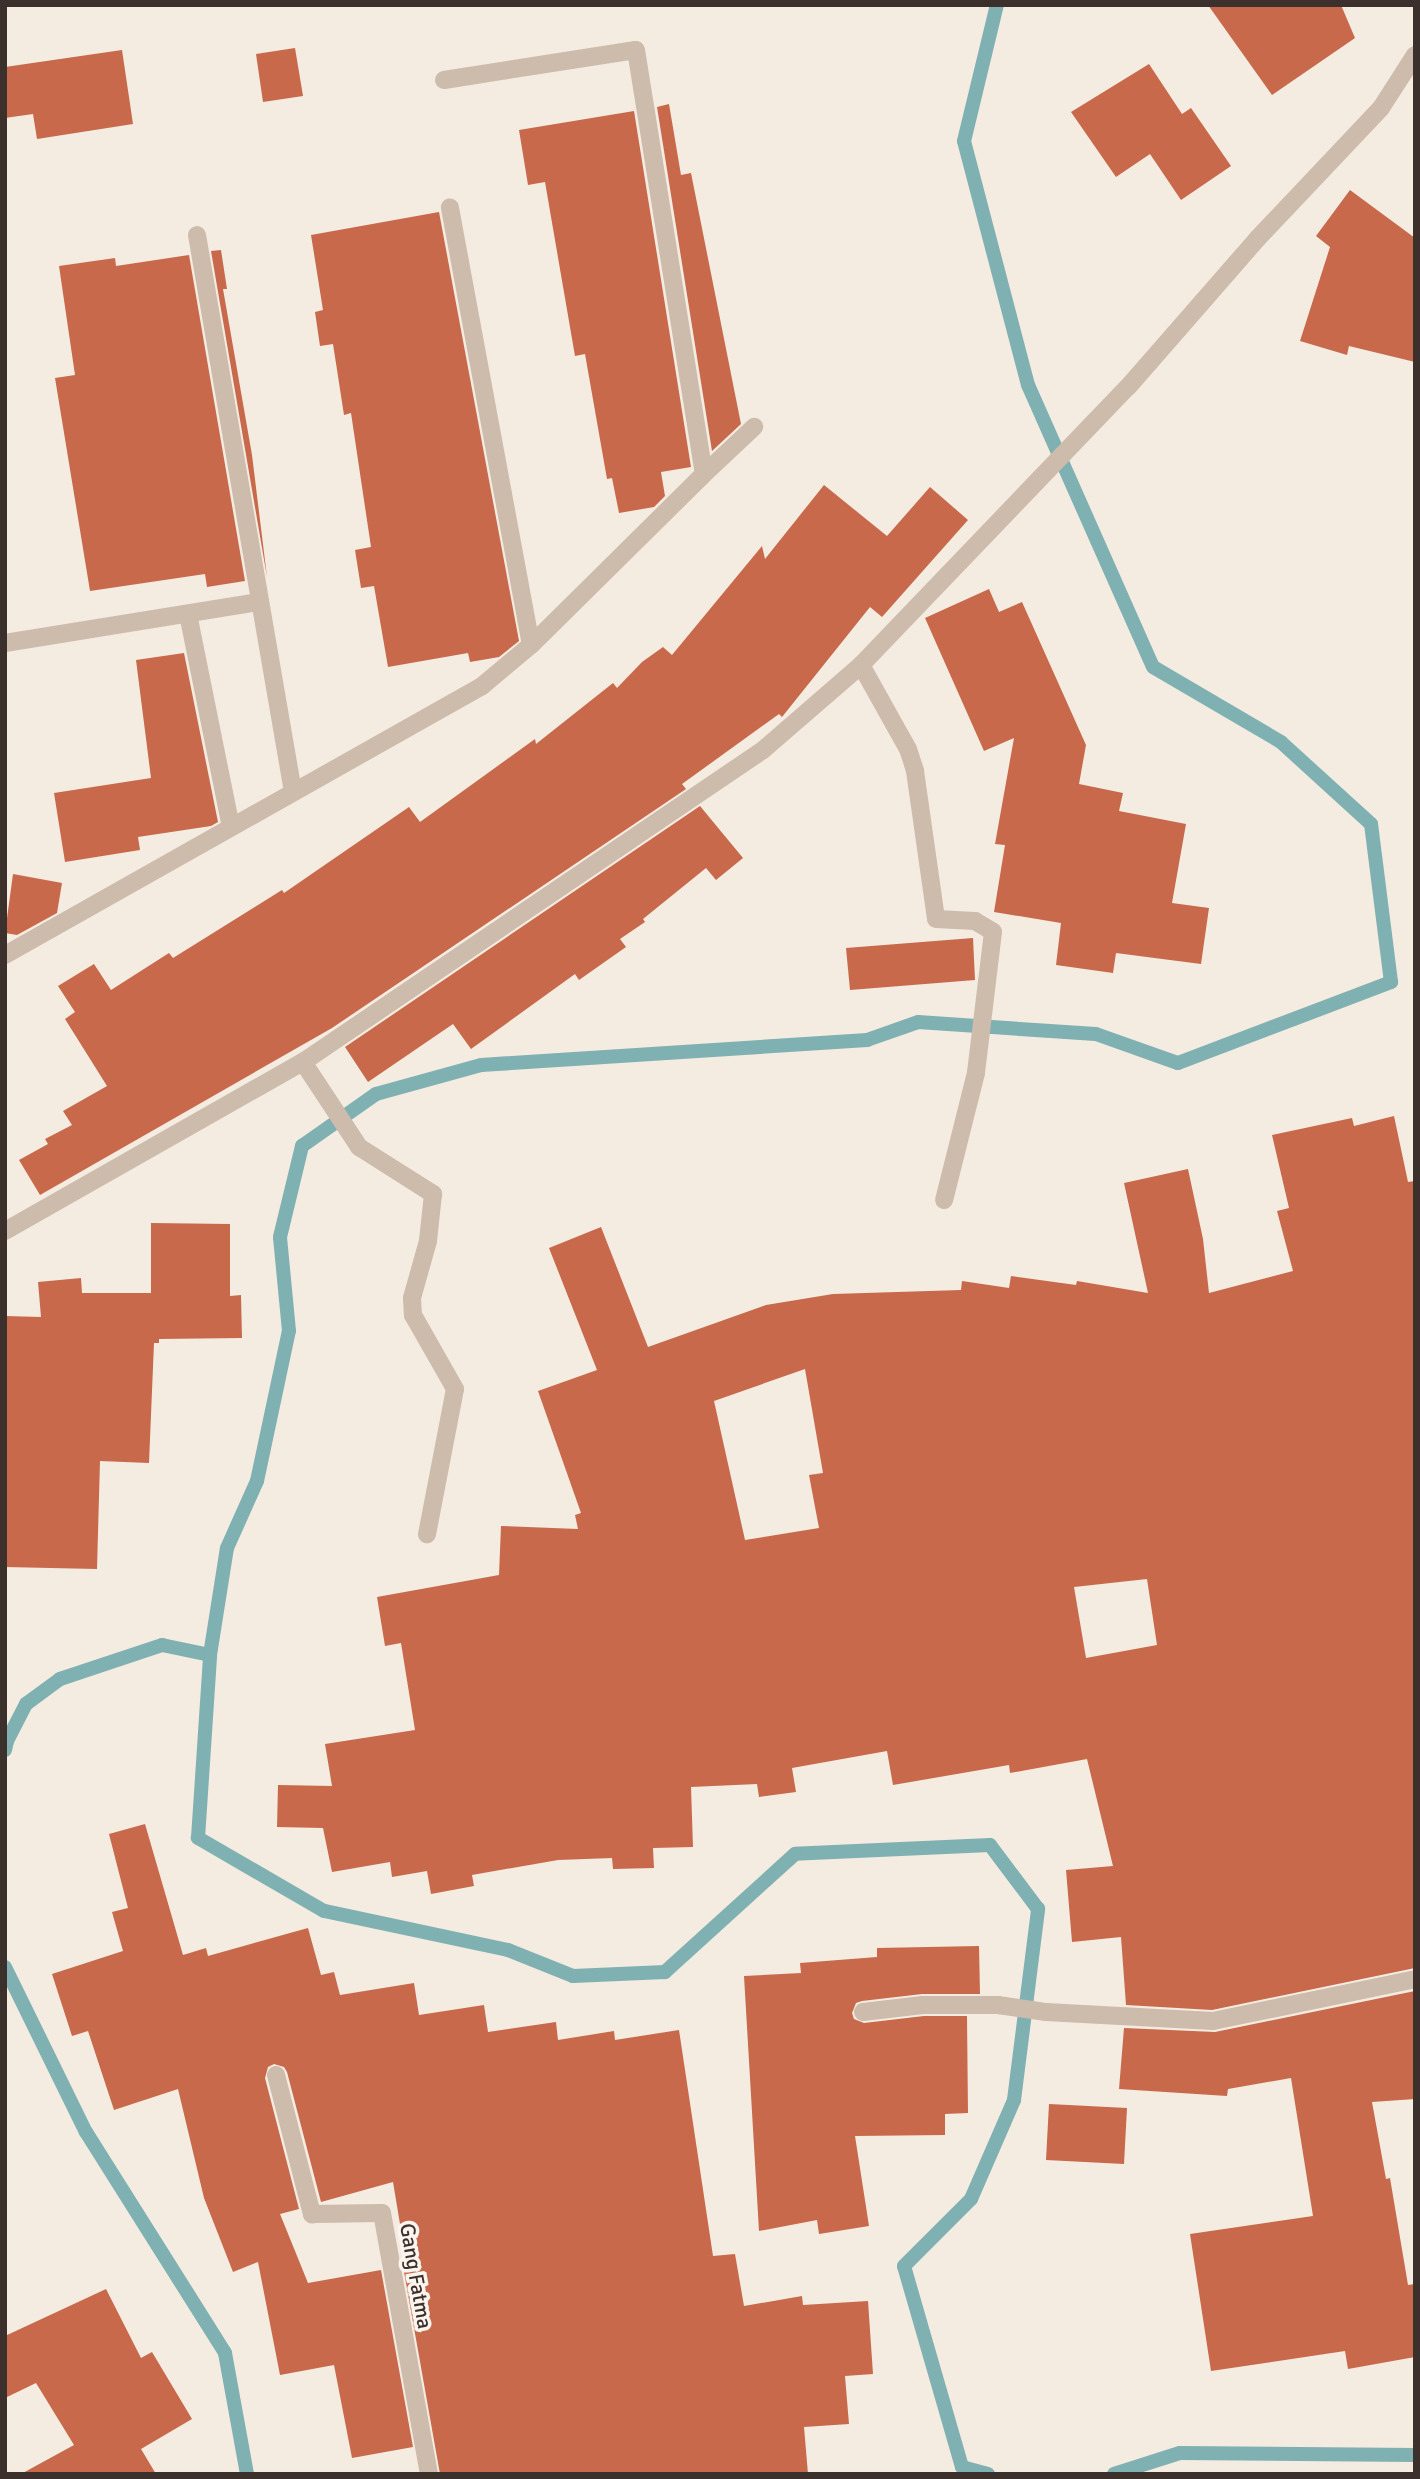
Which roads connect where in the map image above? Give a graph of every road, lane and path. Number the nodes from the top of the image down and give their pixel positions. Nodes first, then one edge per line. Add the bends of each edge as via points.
1 (1415, 55) edge
2 (444, 80) dead end
3 (450, 208) dead end
4 (197, 235) dead end
5 (754, 427) dead end
6 (704, 474) junction
7 (259, 602) junction
8 (188, 614) junction
9 (5, 641) edge
10 (531, 645) junction
11 (861, 665) junction
12 (293, 792) junction
13 (231, 827) junction
14 (5, 955) edge
15 (303, 1062) junction
16 (944, 1200) dead end
17 (5, 1231) edge
18 (427, 1534) dead end
19 (1415, 1979) edge
20 (863, 2012) dead end
21 (276, 2075) dead end
22 (429, 2474) edge

1 - 11 street via 1381,108 1128,387
2 - 6 street via 636,50
3 - 10 street
4 - 7 street
5 - 6 street
6 - 10 street
7 - 8 street
7 - 12 street
8 - 9 street
8 - 13 street
10 - 12 street via 482,686
11 - 15 street via 763,750
11 - 16 street via 908,748 915,771 936,919 975,921 993,933 976,1073
12 - 13 street
13 - 14 street
15 - 17 street
15 - 18 street via 359,1147 433,1194 428,1241 412,1298 413,1315 455,1389
19 - 20 street via 1213,2021 998,2005
21 - 22 street, Gang Fatma via 312,2214 382,2213

